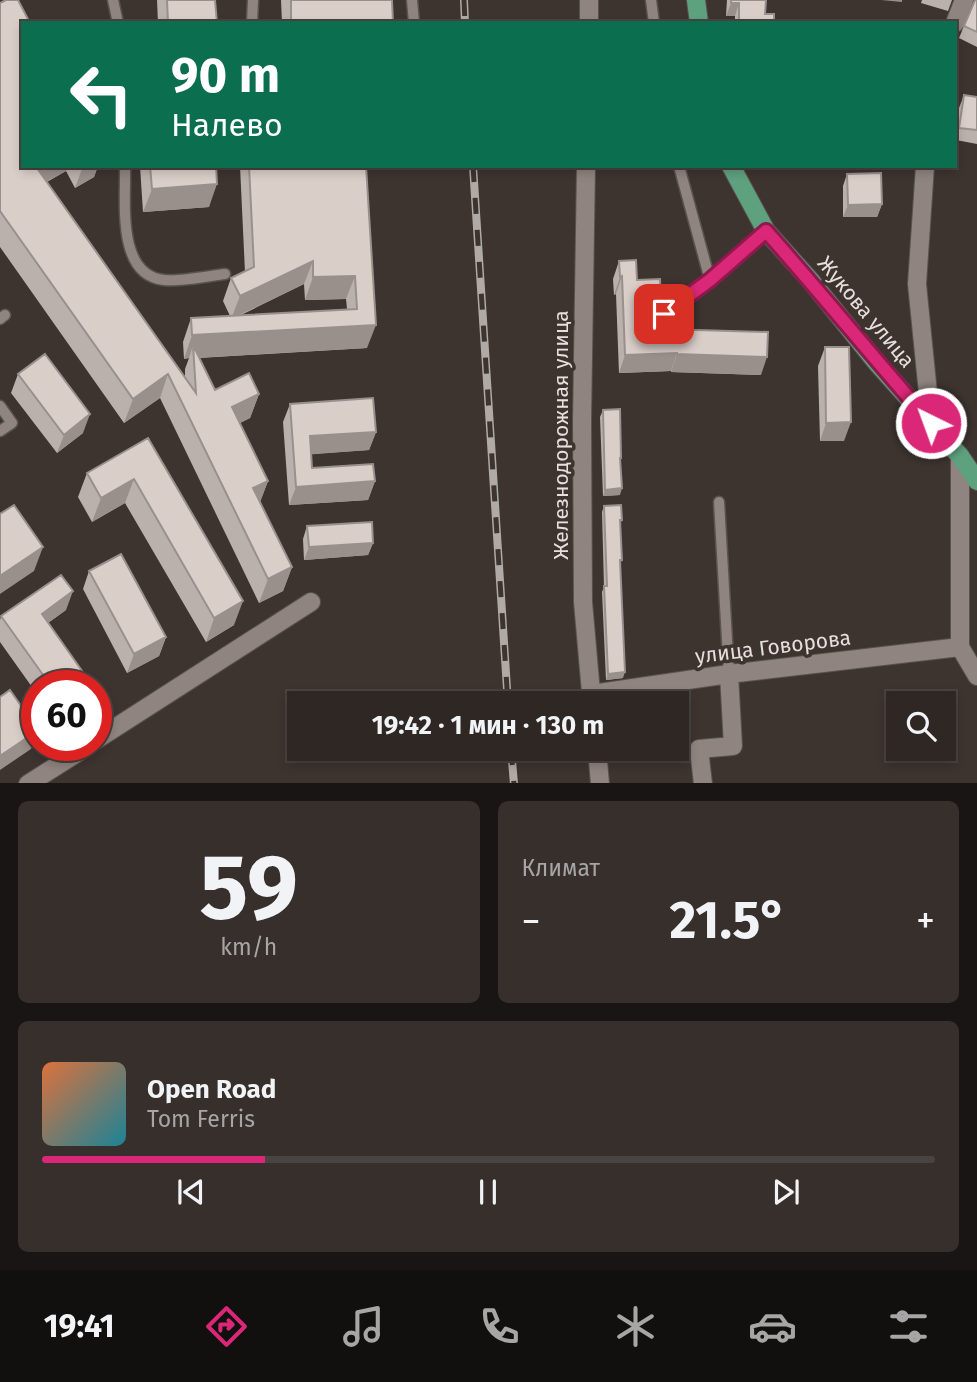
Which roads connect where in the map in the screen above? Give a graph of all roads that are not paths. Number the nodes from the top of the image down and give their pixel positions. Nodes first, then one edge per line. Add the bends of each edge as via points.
1 (113, 0) edge
2 (253, 0) edge
3 (412, 0) edge
4 (589, 0) edge
5 (651, 0) edge
6 (696, 0) edge
7 (964, 0) edge
8 (118, 21) edge
9 (252, 21) edge
10 (414, 21) edge
11 (589, 21) edge
12 (654, 21) edge
13 (699, 21) edge
14 (956, 21) edge
15 (125, 168) edge
16 (586, 168) edge
17 (680, 168) edge
18 (732, 168) edge
19 (925, 168) edge
20 (766, 231) junction
21 (225, 274) dead end
22 (710, 280) junction
23 (664, 314) edge
24 (0, 406) edge
25 (931, 423) junction
26 (0, 431) edge
27 (960, 456) junction
28 (977, 481) edge
29 (719, 502) dead end
30 (312, 603) dead end
31 (960, 647) junction
32 (729, 674) junction
33 (977, 676) edge
34 (591, 691) edge
35 (636, 691) edge
36 (112, 730) edge
37 (64, 761) edge
38 (598, 761) edge
39 (28, 783) edge
40 (600, 783) edge
41 (703, 783) edge

1 - 8 lane
2 - 9 lane
3 - 10 lane
4 - 11 street
5 - 12 lane
6 - 13 main road
7 - 14 street
15 - 21 lane via 127,237 138,266 165,281
16 - 34 street, Железнодорожная улица via 583,588
17 - 22 lane
18 - 20 main road, Жукова улица
19 - 25 street via 917,284
20 - 22 lane
20 - 25 main road, Жукова улица
22 - 23 lane
24 - 26 lane via 12,423
25 - 27 main road, Жукова улица
27 - 28 main road, Жукова улица
27 - 31 street
29 - 32 lane
30 - 36 street
31 - 32 street, улица Говорова
31 - 33 street
32 - 35 street, улица Говорова
32 - 41 street via 733,746 699,749
37 - 39 street
38 - 40 street

